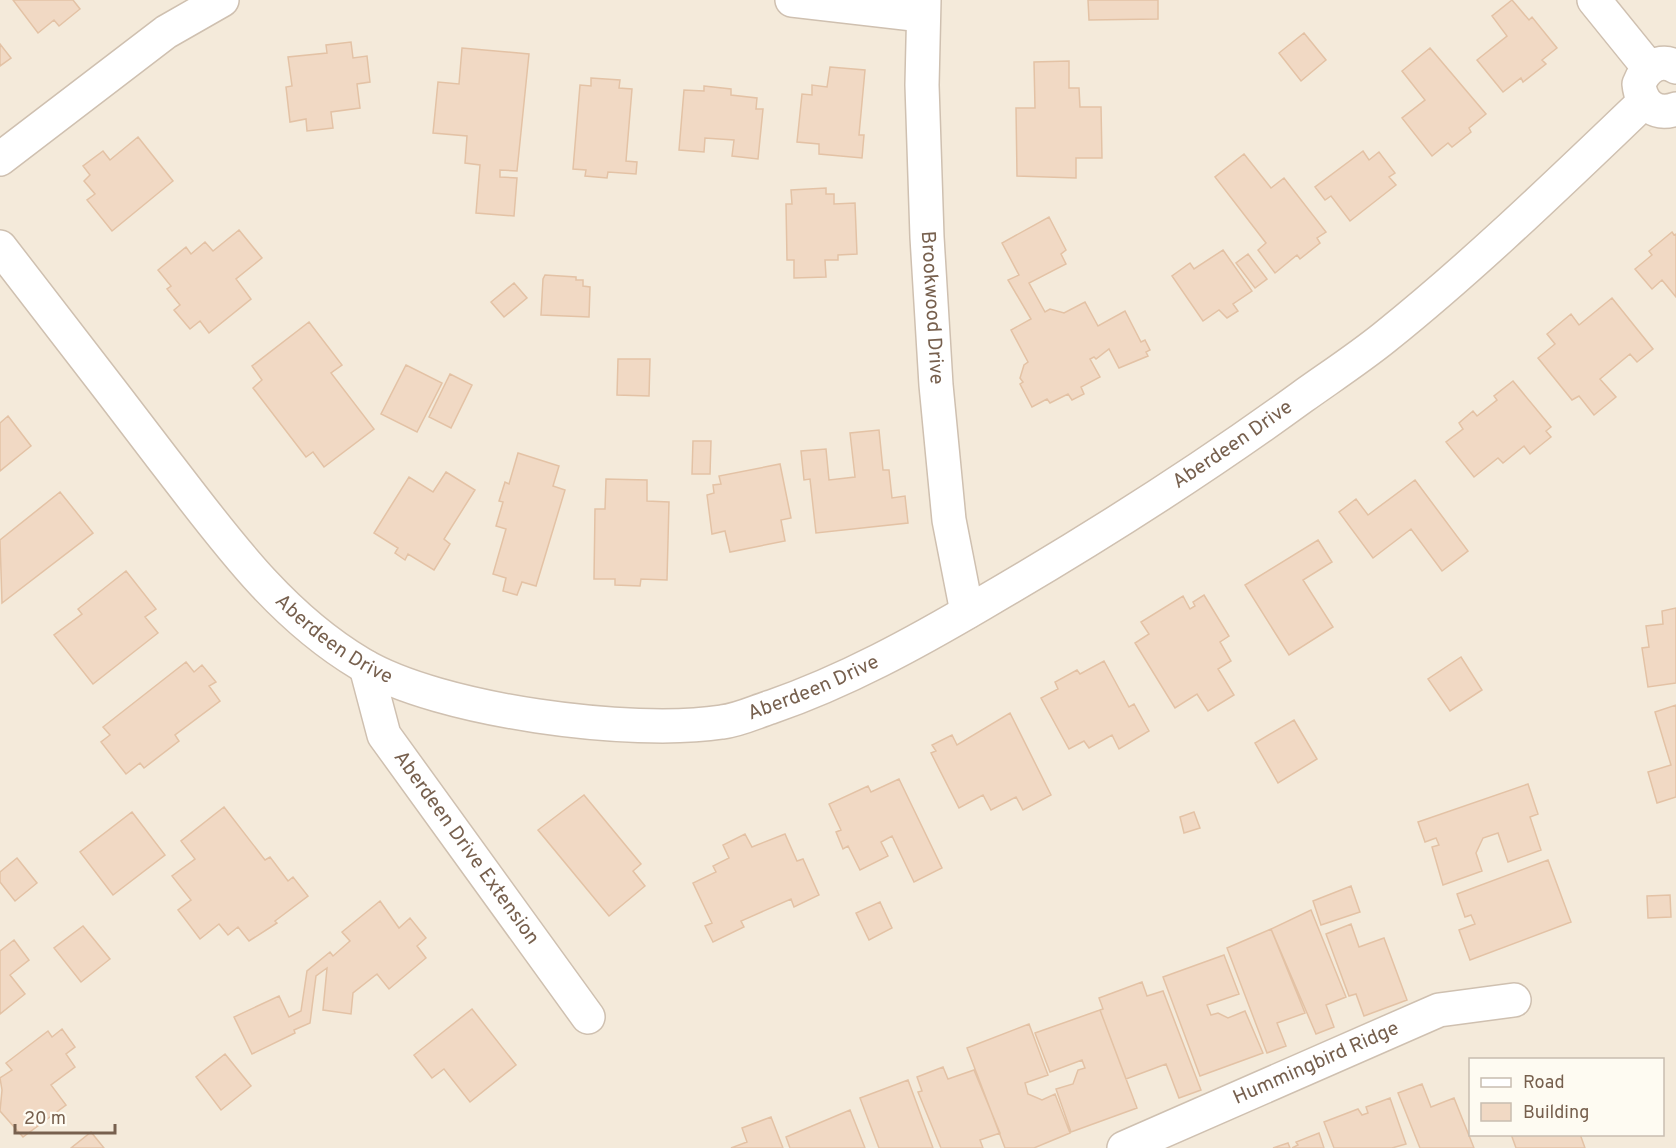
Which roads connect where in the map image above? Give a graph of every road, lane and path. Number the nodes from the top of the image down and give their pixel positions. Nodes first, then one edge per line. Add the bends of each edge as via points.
1 (222, 0) edge
2 (792, 0) edge
3 (1594, 0) edge
4 (923, 7) edge
5 (1662, 67) edge
6 (1644, 102) junction
7 (1676, 109) edge
8 (0, 159) edge
9 (0, 247) edge
10 (967, 612) junction
11 (366, 667) junction
12 (1514, 1000) dead end
13 (588, 1017) dead end
14 (1124, 1148) edge

1 - 8 street via 166,32
2 - 4 street
3 - 5 street
4 - 10 street, Brookwood Drive via 926,225 936,385 949,520
5 - 6 street via 1639,84
6 - 7 street via 1663,112
6 - 10 street, Aberdeen Drive via 1537,205 1384,338 1247,437 1100,535
9 - 11 street, Aberdeen Drive via 237,555 323,639
10 - 11 street, Aberdeen Drive via 900,651 790,700 726,722 668,726 602,724 547,716 441,695
11 - 13 street, Aberdeen Drive Extension via 384,735
12 - 14 street, Hummingbird Ridge via 1439,1010

